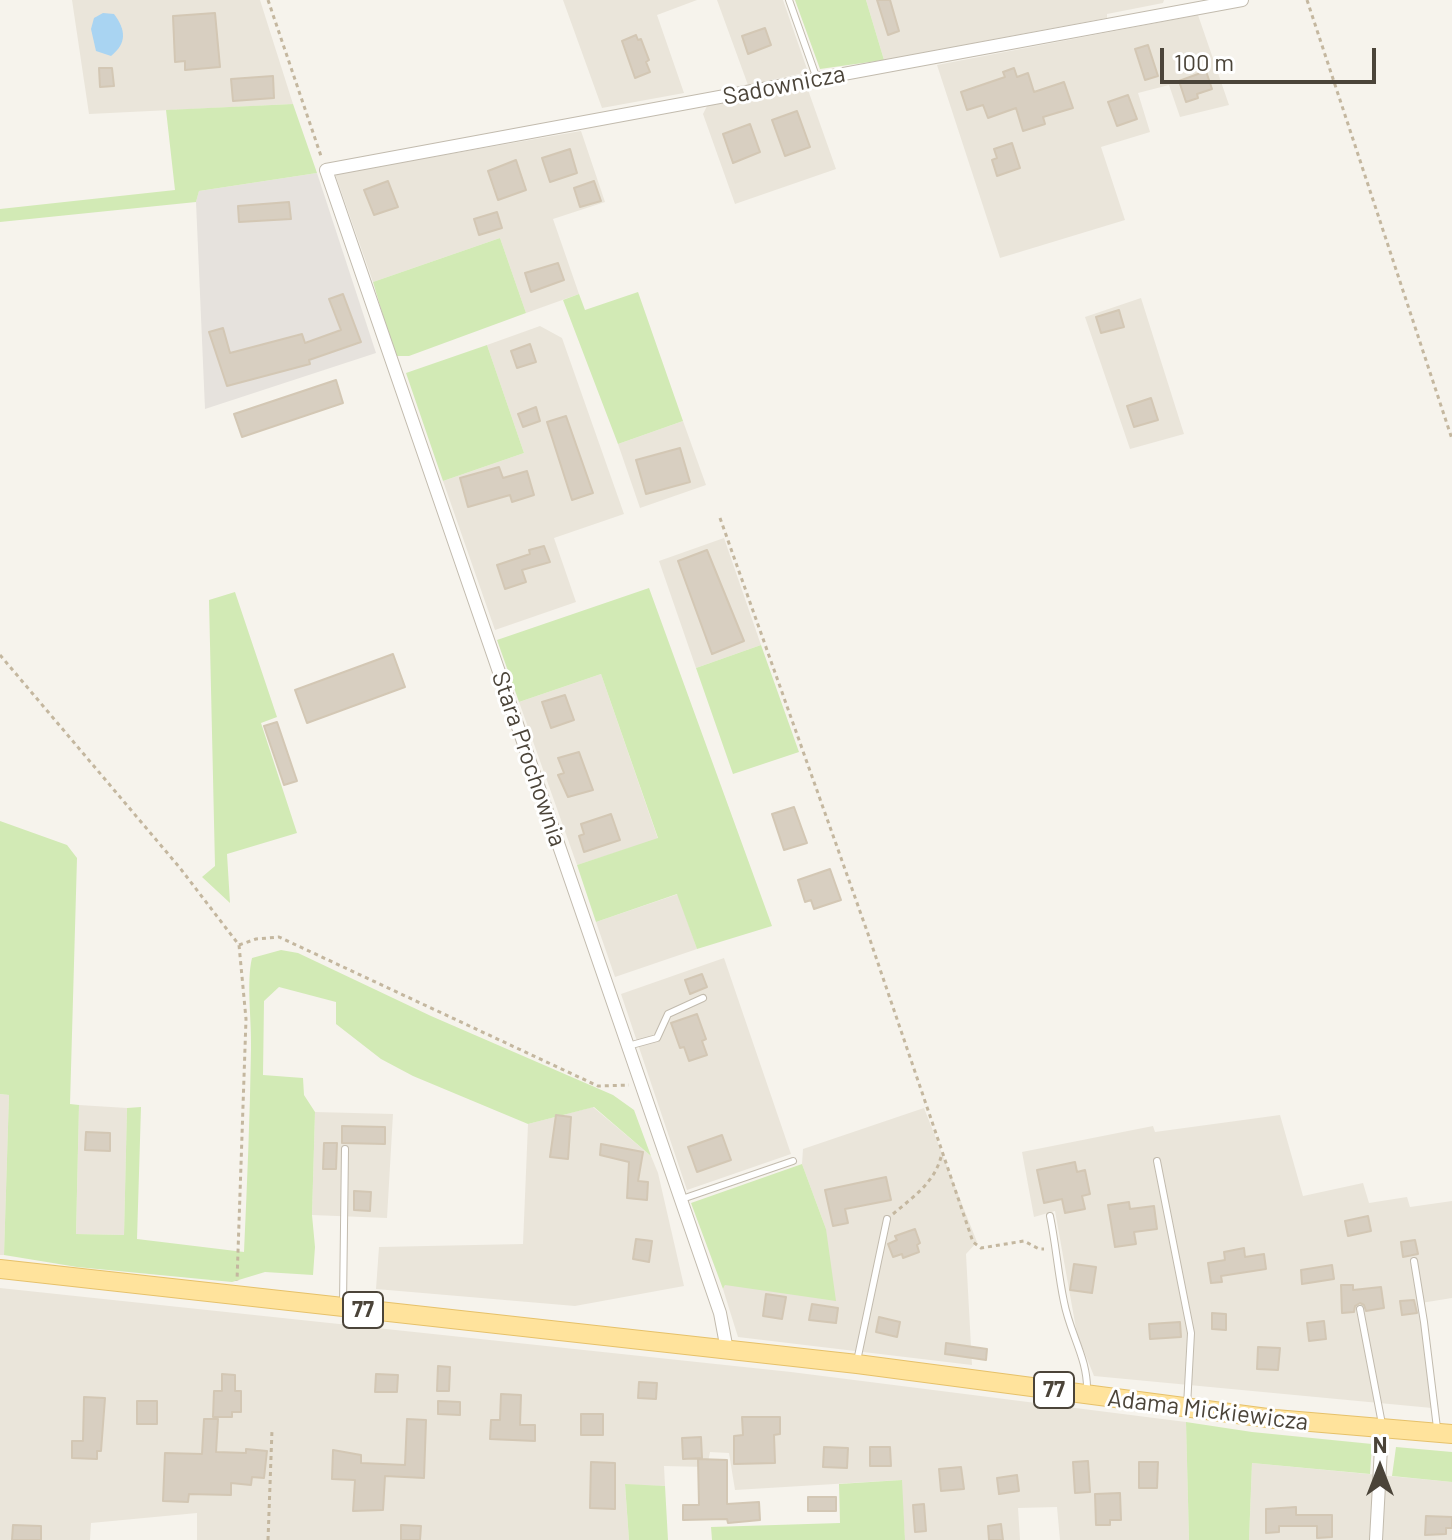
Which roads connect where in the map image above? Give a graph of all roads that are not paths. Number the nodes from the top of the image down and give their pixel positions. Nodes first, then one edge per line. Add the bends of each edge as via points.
1 (789, 0) edge
2 (1242, 0) edge
3 (1185, 5) edge
4 (817, 79) junction
5 (326, 170) joint
6 (703, 998) dead end
7 (628, 1046) junction
8 (345, 1149) dead end
9 (793, 1161) dead end
10 (1157, 1161) dead end
11 (682, 1199) junction
12 (1050, 1216) dead end
13 (887, 1219) road end
14 (1414, 1261) dead end
15 (0, 1269) edge
16 (342, 1308) junction
17 (1360, 1309) dead end
18 (727, 1350) junction
19 (857, 1364) junction
20 (1087, 1395) junction
21 (1186, 1408) junction
22 (1382, 1429) junction
23 (1445, 1434) edge
24 (1376, 1540) edge

1 - 4 lane
2 - 3 street, Sadownicza
3 - 4 street, Sadownicza
4 - 5 street, Sadownicza
5 - 7 street, Stara Prochownia
6 - 7 lane via 668,1014 657,1038
7 - 11 street, Stara Prochownia
8 - 16 lane
9 - 11 lane
10 - 21 lane via 1191,1333
11 - 18 street, Stara Prochownia via 723,1320
12 - 20 lane via 1064,1304 1085,1359
13 - 19 lane
14 - 23 lane
15 - 16 main road, 77
16 - 18 main road, 77
17 - 22 lane
18 - 19 main road, Adama Mickiewicza / 77
19 - 20 main road, Adama Mickiewicza / 77
20 - 21 main road, Adama Mickiewicza / 77
21 - 22 main road, Adama Mickiewicza / 77
22 - 23 main road, Adama Mickiewicza / 77
22 - 24 street

